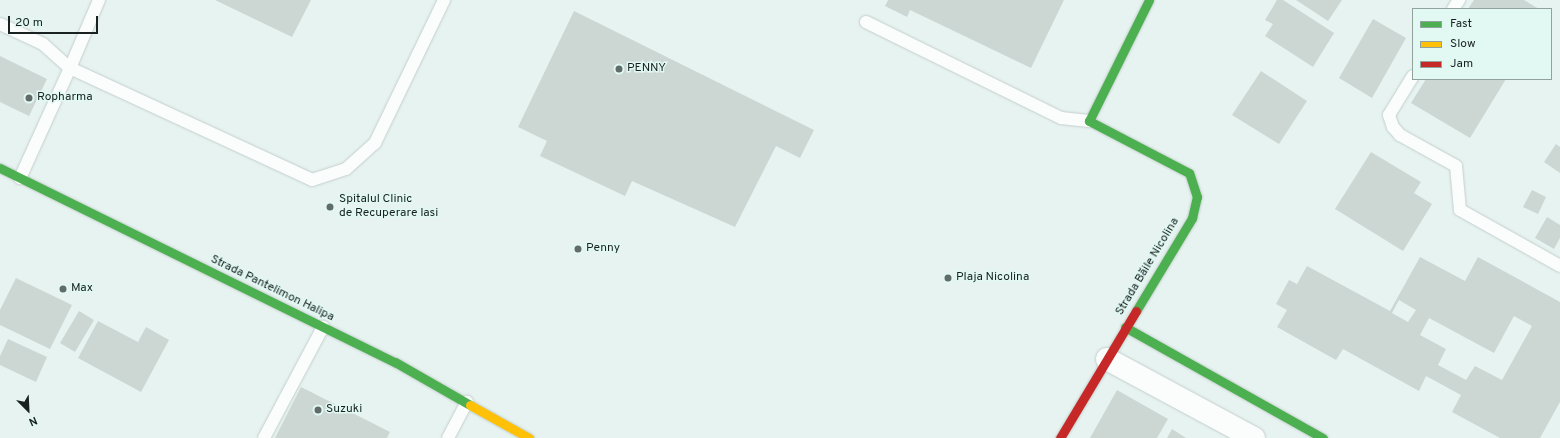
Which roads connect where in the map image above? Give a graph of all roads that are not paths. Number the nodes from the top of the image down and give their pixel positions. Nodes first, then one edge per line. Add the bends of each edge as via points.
1 (99, 0) edge
2 (444, 0) edge
3 (1149, 0) edge
4 (866, 22) dead end
5 (0, 24) edge
6 (70, 68) junction
7 (1412, 78) edge
8 (1089, 121) junction
9 (0, 168) edge
10 (20, 178) junction
11 (1560, 266) edge
12 (1125, 327) junction
13 (323, 328) junction
14 (1106, 359) junction
15 (467, 402) junction
16 (264, 438) edge
17 (448, 438) edge
18 (529, 438) edge
19 (1060, 438) edge
20 (1254, 438) edge
21 (1323, 438) edge

1 - 6 lane
2 - 6 lane via 374,143 346,169 312,180
3 - 8 street
4 - 8 lane via 1061,118
5 - 6 lane via 43,44
6 - 10 lane
7 - 11 lane via 1389,116 1393,127 1400,135 1456,166 1460,210
8 - 12 street, Strada Băile Nicolina via 1189,173 1197,197 1192,218
9 - 10 street, Strada Pantelimon Halipa
10 - 13 street, Strada Pantelimon Halipa
12 - 14 street, Strada Băile Nicolina
12 - 21 street
13 - 15 street, Strada Pantelimon Halipa via 395,362
13 - 16 lane
14 - 19 street, Strada Băile Nicolina
14 - 20 street
15 - 17 lane
15 - 18 street, Strada Pantelimon Halipa

